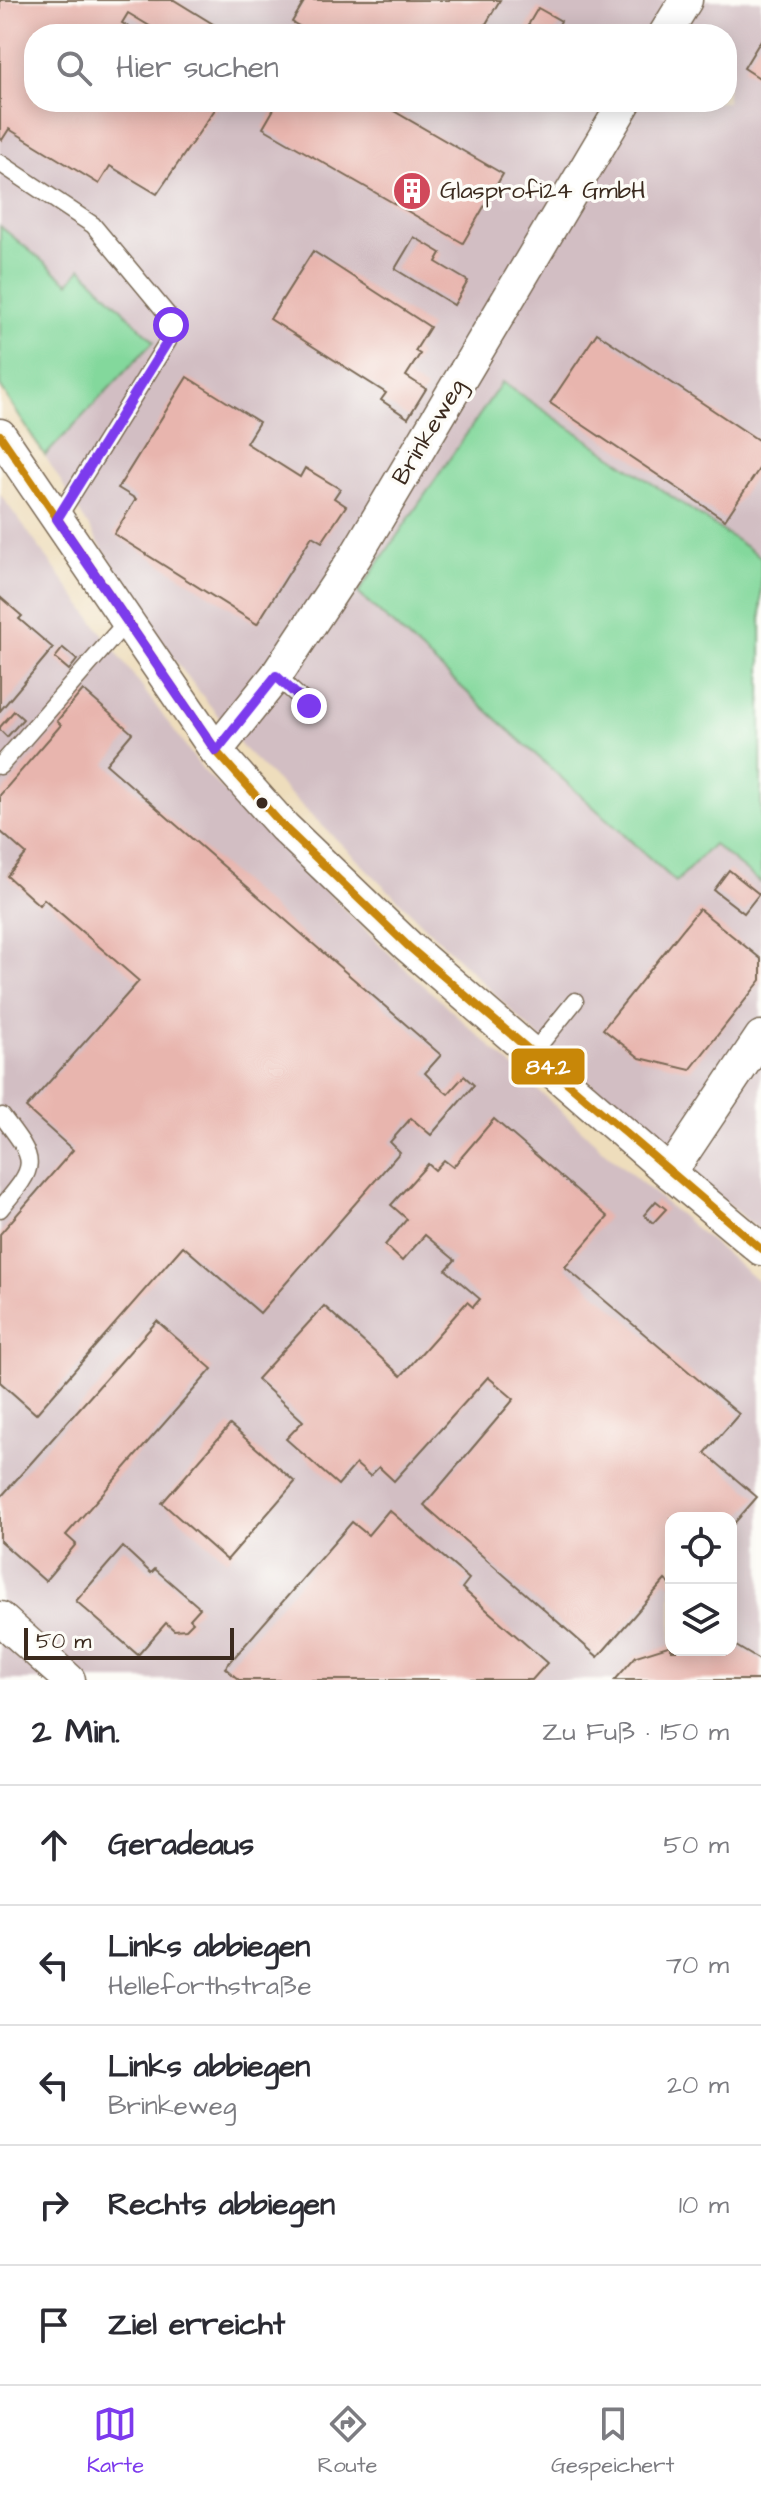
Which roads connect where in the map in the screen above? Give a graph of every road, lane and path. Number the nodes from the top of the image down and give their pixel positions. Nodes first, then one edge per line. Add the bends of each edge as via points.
1 (686, 0) edge
2 (671, 24) edge
3 (619, 112) edge
4 (0, 163) edge
5 (0, 435) edge
6 (57, 519) junction
7 (127, 621) junction
8 (276, 676) junction
9 (309, 706) dead end
10 (216, 751) junction
11 (0, 766) edge
12 (575, 1001) dead end
13 (761, 1037) edge
14 (532, 1054) junction
15 (2, 1116) dead end
16 (670, 1173) junction
17 (0, 1209) edge
18 (761, 1249) edge
19 (0, 1618) edge
20 (69, 1680) edge

1 - 2 street
3 - 8 street, Brinkeweg via 355,557
4 - 6 lane via 93,225 171,325 168,341
5 - 6 street
6 - 7 street
7 - 10 street
7 - 11 lane
8 - 9 lane
8 - 10 street, Brinkeweg
10 - 14 street via 284,827 408,946
12 - 14 lane
13 - 16 street
14 - 16 street
15 - 17 lane via 25,1147 30,1164 26,1178
16 - 18 street
19 - 20 street

